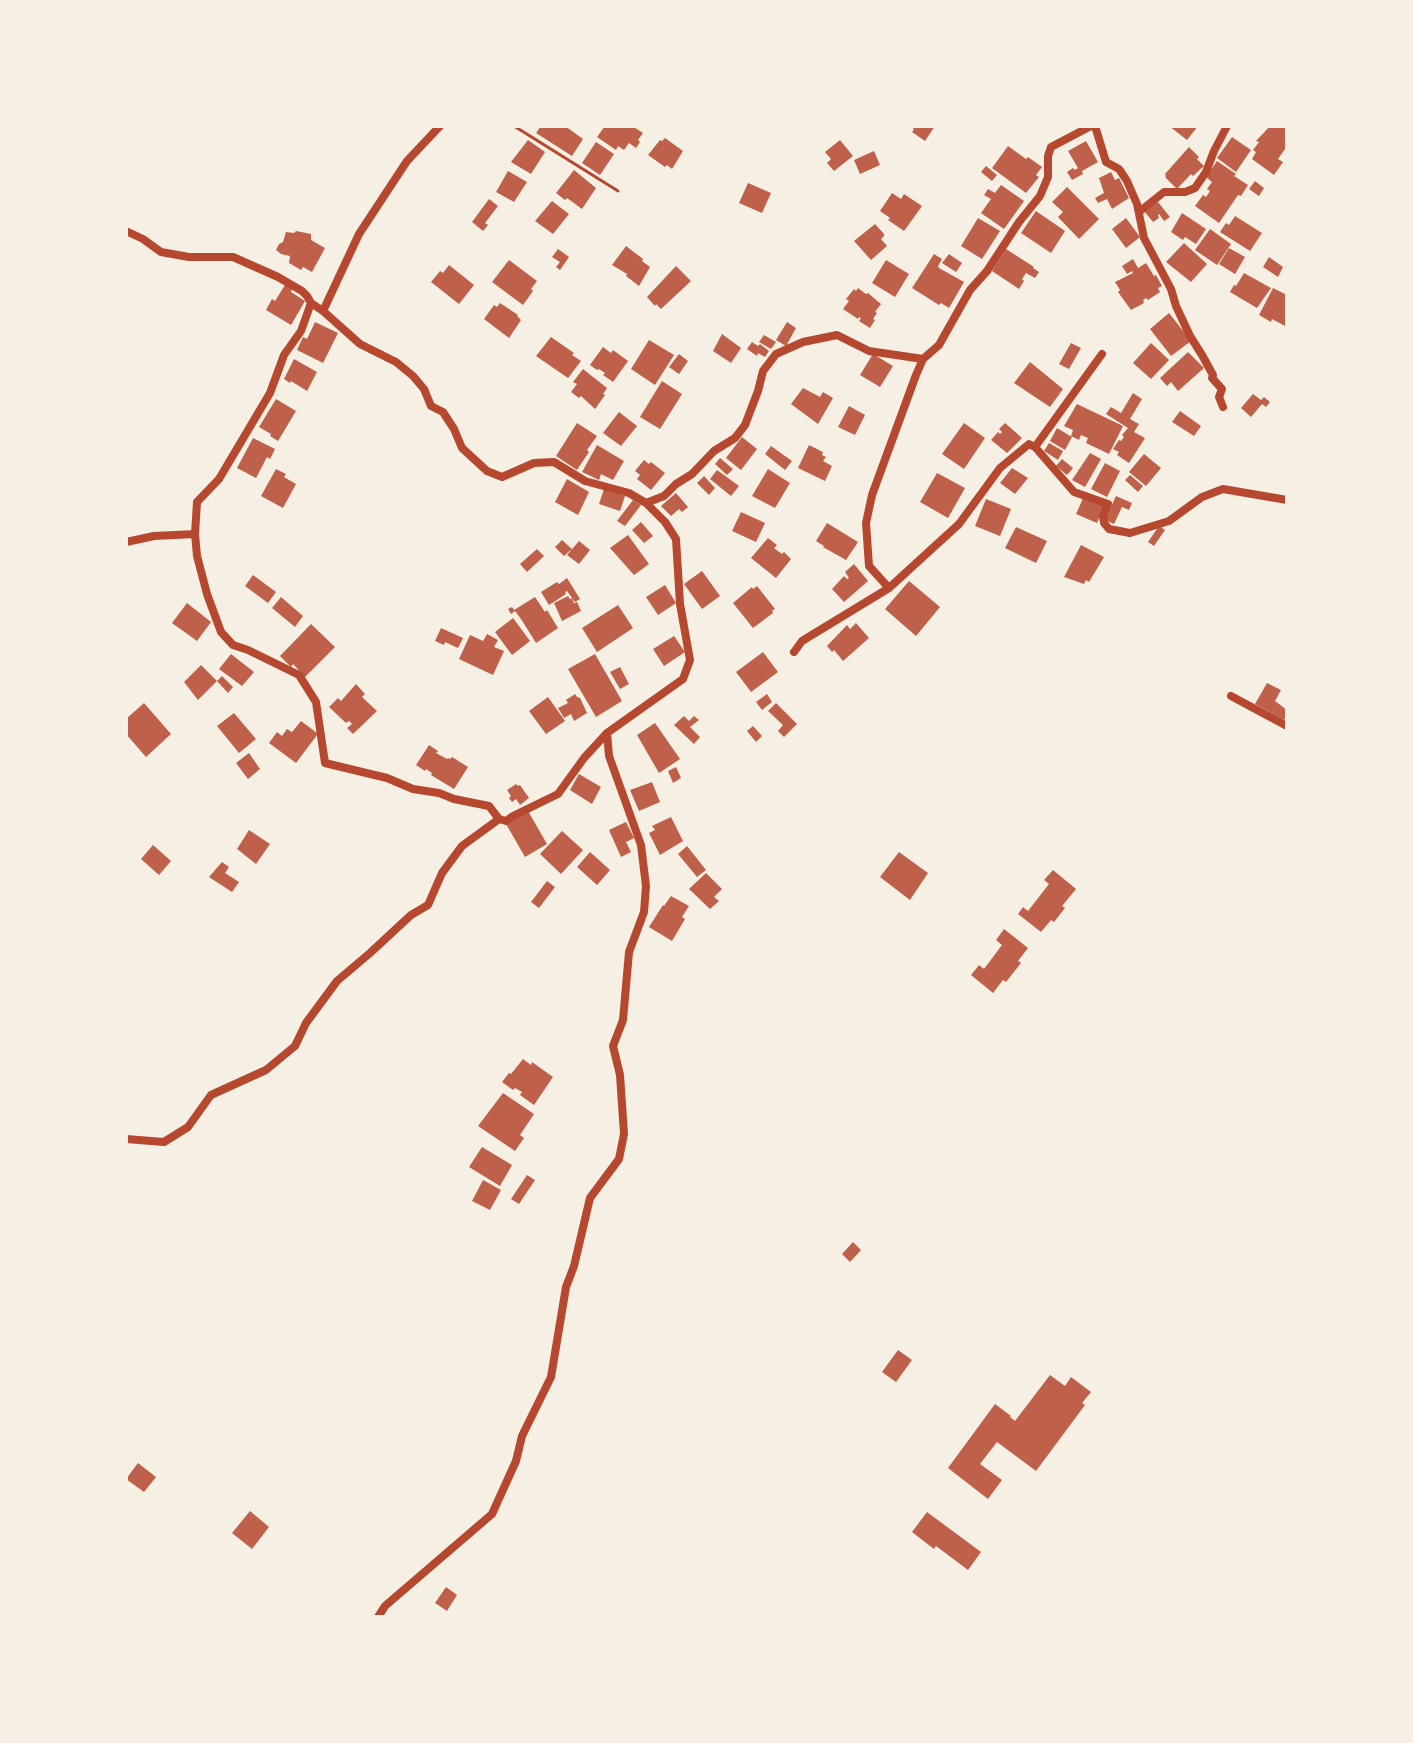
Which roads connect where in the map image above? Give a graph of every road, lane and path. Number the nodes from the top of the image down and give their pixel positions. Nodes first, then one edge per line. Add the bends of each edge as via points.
1 (440, 126) edge
2 (514, 126) edge
3 (1093, 126) edge
4 (1227, 126) edge
5 (618, 191) dead end
6 (1139, 212) junction
7 (126, 231) edge
8 (311, 303) junction
9 (323, 311) junction
10 (1102, 354) dead end
11 (923, 359) junction
12 (1223, 407) dead end
13 (1035, 447) junction
14 (1287, 500) edge
15 (646, 503) junction
16 (195, 534) junction
17 (126, 542) edge
18 (889, 588) junction
19 (794, 652) dead end
20 (1231, 696) dead end
21 (1287, 726) edge
22 (607, 733) junction
23 (499, 819) junction
24 (126, 1139) edge
25 (378, 1617) edge

1 - 9 street via 407,161 359,234
2 - 5 path
3 - 6 street via 1106,162 1127,181
3 - 11 street via 1051,147 1040,196 970,290 939,345
4 - 6 street via 1195,188 1164,192
6 - 12 street via 1144,238 1190,336 1222,389
7 - 8 street via 161,252 233,257 302,291
8 - 9 street
8 - 16 street via 270,393 219,479 197,502
9 - 15 street via 360,344 413,376 431,406 443,412 462,448 487,471 502,477 534,463 554,462 585,481
10 - 13 street
11 - 15 street via 869,351 837,335 776,354 763,371 745,425 735,438 664,496
11 - 18 street via 876,482 866,523 869,566
13 - 14 street via 1074,492 1108,504 1103,516 1109,529 1130,533 1169,521 1223,489
13 - 18 street via 1029,444 1000,468 959,524
15 - 22 street via 676,539 690,660 683,679
16 - 17 street
16 - 23 street via 221,632 233,645 299,675 316,702 325,763 489,806
18 - 19 street via 802,641
20 - 21 street
22 - 23 street via 558,794 506,821
22 - 25 street via 609,756 641,845 646,886 644,912 629,952 623,1020 613,1046 624,1134 619,1159 590,1198 566,1287 551,1377 492,1514
23 - 24 street via 462,846 428,905 337,981 295,1046 266,1070 211,1095 188,1127 164,1142

